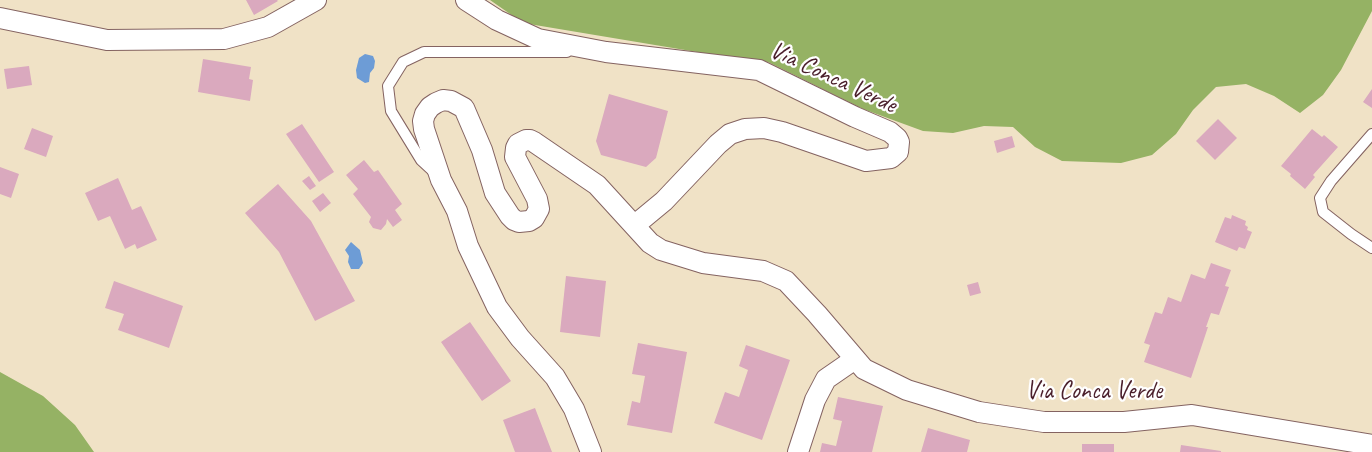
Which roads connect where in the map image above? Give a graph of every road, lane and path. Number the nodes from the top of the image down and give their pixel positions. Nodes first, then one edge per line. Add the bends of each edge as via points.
1 (316, 0) edge
2 (466, 0) edge
3 (0, 18) edge
4 (606, 52) junction
5 (1372, 134) edge
6 (441, 180) junction
7 (635, 225) junction
8 (1372, 248) edge
9 (855, 358) junction
10 (1372, 444) edge
11 (591, 452) edge
12 (798, 452) edge

1 - 3 street via 268,27 224,39 107,40
2 - 4 street, Via Conca Verde via 497,20 538,39
4 - 6 lane via 424,52 403,62 388,86 391,111 421,160
4 - 7 street, Via Conca Verde via 759,70 890,132 899,142 898,152 891,158 866,161 782,132 764,128 745,129 730,134 718,144 669,196
5 - 8 lane via 1320,198 1323,212
6 - 7 street, Via Conca Verde via 423,122 436,103 451,100 464,108 482,150 495,193 514,220 529,221 538,209 537,199 514,157 518,144 530,140 597,186
6 - 11 street, Via Conca Verde via 497,307 555,377 574,409
7 - 9 street, Via Conca Verde via 650,243 661,250 703,262 763,271 786,281
9 - 10 street, Via Conca Verde via 864,369 907,390 979,412 1044,422 1124,422 1192,415
9 - 12 street via 826,379 815,400

